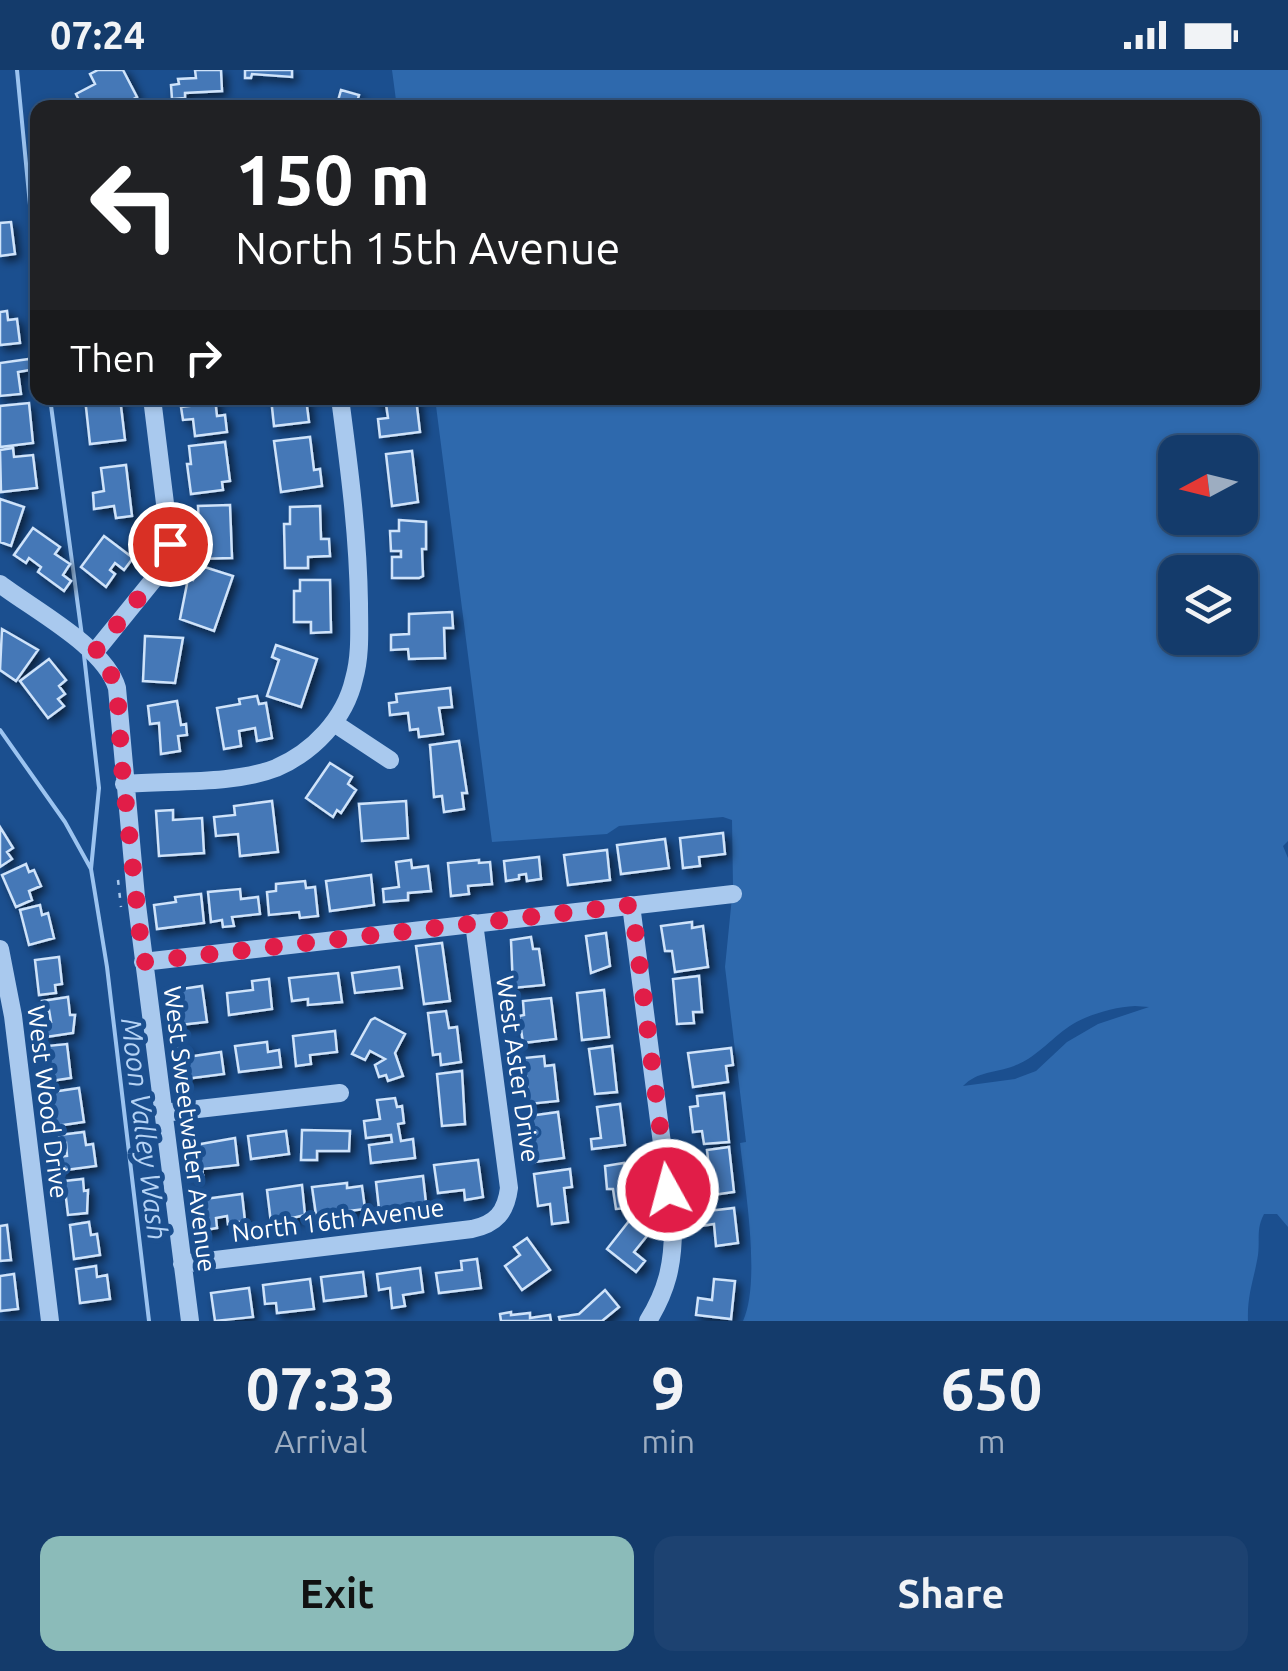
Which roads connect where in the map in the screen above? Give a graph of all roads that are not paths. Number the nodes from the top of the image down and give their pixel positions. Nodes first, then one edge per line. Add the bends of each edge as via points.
1 (153, 405) edge
2 (341, 405) edge
3 (0, 584) edge
4 (92, 651) junction
5 (334, 722) junction
6 (390, 760) dead end
7 (124, 784) junction
8 (733, 894) dead end
9 (632, 905) junction
10 (474, 923) junction
11 (0, 949) edge
12 (143, 962) junction
13 (340, 1093) dead end
14 (163, 1113) junction
15 (498, 1218) joint
16 (182, 1264) junction
17 (50, 1321) edge
18 (190, 1321) edge
19 (648, 1321) edge

1 - 4 street via 170,544 154,579
2 - 5 street via 357,531 358,650 354,681
3 - 4 street
4 - 7 street, West Sweetwater Avenue via 117,688
5 - 6 street
5 - 7 street via 306,751 264,772
7 - 12 street, West Sweetwater Avenue
8 - 9 street
9 - 10 street
9 - 19 street via 673,1228 673,1264
10 - 12 street
10 - 15 street, West Aster Drive via 509,1188
11 - 17 street, West Wood Drive
12 - 14 street, West Sweetwater Avenue
13 - 14 street
14 - 16 street, West Sweetwater Avenue
15 - 16 street, North 16th Avenue via 472,1230
16 - 18 street, West Sweetwater Avenue

